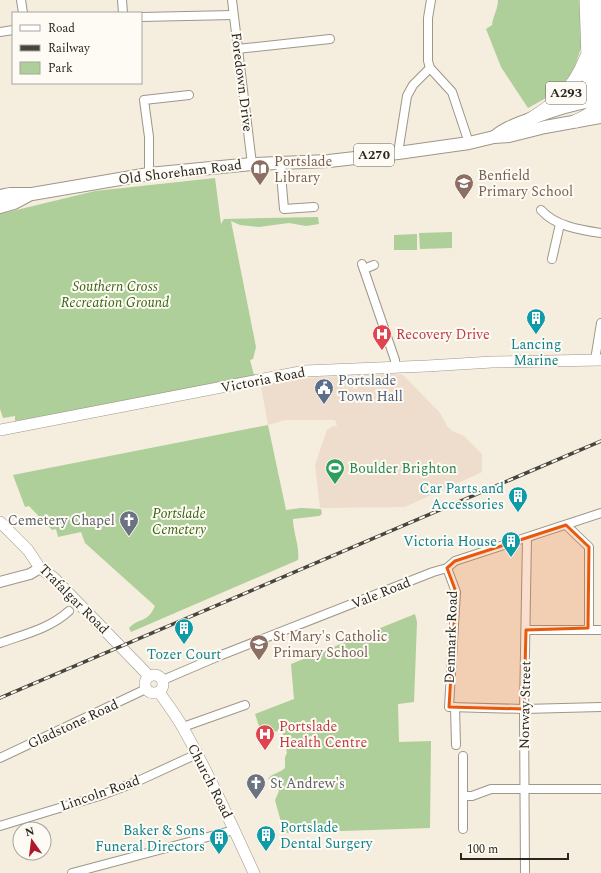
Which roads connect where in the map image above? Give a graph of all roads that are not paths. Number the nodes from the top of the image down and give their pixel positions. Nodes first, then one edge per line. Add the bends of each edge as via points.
1 (21, 0) edge
2 (122, 0) edge
3 (232, 0) edge
4 (431, 0) edge
5 (586, 0) edge
6 (596, 0) edge
7 (23, 12) edge
8 (123, 12) edge
9 (234, 15) junction
10 (142, 17) edge
11 (12, 30) edge
12 (0, 32) edge
13 (330, 39) dead end
14 (237, 49) junction
15 (600, 49) edge
16 (588, 55) junction
17 (430, 68) junction
18 (189, 95) dead end
19 (598, 105) edge
20 (531, 119) junction
21 (576, 121) joint
22 (494, 137) junction
23 (469, 143) junction
24 (398, 153) junction
25 (280, 163) junction
26 (252, 164) junction
27 (149, 174) junction
28 (32, 194) junction
29 (0, 196) edge
30 (0, 207) edge
31 (314, 207) dead end
32 (540, 210) dead end
33 (560, 224) junction
34 (601, 233) edge
35 (552, 259) dead end
36 (374, 265) dead end
37 (601, 323) edge
38 (598, 360) edge
39 (396, 368) junction
40 (0, 430) edge
41 (601, 513) edge
42 (0, 522) edge
43 (566, 525) junction
44 (527, 538) junction
45 (40, 568) junction
46 (447, 568) junction
47 (0, 582) edge
48 (70, 611) dead end
49 (526, 630) junction
50 (586, 630) junction
51 (601, 630) edge
52 (0, 643) edge
53 (149, 676) junction
54 (163, 680) junction
55 (146, 690) junction
56 (160, 692) junction
57 (245, 705) dead end
58 (452, 707) junction
59 (601, 707) edge
60 (524, 708) junction
61 (183, 728) junction
62 (456, 745) dead end
63 (197, 754) junction
64 (462, 756) dead end
65 (0, 758) edge
66 (524, 789) junction
67 (601, 789) edge
68 (463, 796) junction
69 (0, 826) edge
70 (463, 829) dead end
71 (234, 830) junction
72 (72, 873) edge
73 (254, 873) edge
74 (525, 873) edge

1 - 7 street
2 - 8 street
3 - 9 street, Foredown Drive
4 - 17 street via 427,51
5 - 16 highway, A293
6 - 15 highway, A293
9 - 10 street
9 - 14 street, Foredown Drive
11 - 12 street
13 - 14 street
14 - 26 street, Foredown Drive
15 - 19 highway, A293
16 - 19 highway, A293 via 588,88
16 - 20 highway, A293 via 568,91
17 - 23 street via 452,92
17 - 24 street via 407,96
18 - 27 street via 144,100 149,137
19 - 20 main road, Old Shoreham Road / A270 via 559,108
19 - 21 highway, A293 via 587,116
20 - 22 main road, Old Shoreham Road / A270 via 506,128
21 - 22 main road, Old Shoreham Road / A270
22 - 23 main road, Old Shoreham Road / A270
23 - 24 main road, Old Shoreham Road / A270
24 - 25 main road, Old Shoreham Road / A270 via 329,161
25 - 26 main road, Old Shoreham Road / A270
25 - 31 street via 284,209
26 - 27 main road, Old Shoreham Road / A270
27 - 28 main road, Old Shoreham Road / A270
28 - 29 main road, Old Shoreham Road / A270
28 - 30 main road, Old Shoreham Road / A270
32 - 33 street
33 - 34 street
33 - 35 street
36 - 39 street via 363,267
37 - 38 street
38 - 39 main road, Victoria Road via 492,362
39 - 40 main road, Victoria Road via 292,373
41 - 43 street, Vale Road
42 - 45 main road, Trafalgar Road via 28,550
43 - 44 street, Vale Road
43 - 50 street via 589,547 589,626
44 - 46 street, Vale Road via 455,561
44 - 49 street, Norway Street
45 - 47 street via 30,574
45 - 53 main road, Trafalgar Road via 59,582
46 - 54 street, Vale Road
46 - 58 street, Denmark Road via 456,592
48 - 52 street via 46,627
49 - 50 street
49 - 60 street, Norway Street
50 - 51 street
53 - 54 main road via 158,675
53 - 55 main road via 145,682
54 - 56 main road
55 - 56 main road via 153,694
55 - 65 street, Gladstone Road
56 - 61 main road, Church Road
57 - 61 street
58 - 60 street
58 - 62 street, Denmark Road
59 - 60 street
60 - 66 street, Norway Street
61 - 63 main road, Church Road
63 - 69 street, Lincoln Road via 106,793
63 - 71 main road, Church Road
64 - 68 street
66 - 67 street
66 - 68 street via 490,789 472,796
66 - 74 street, Norway Street
68 - 70 street
71 - 72 street
71 - 73 main road, Church Road

